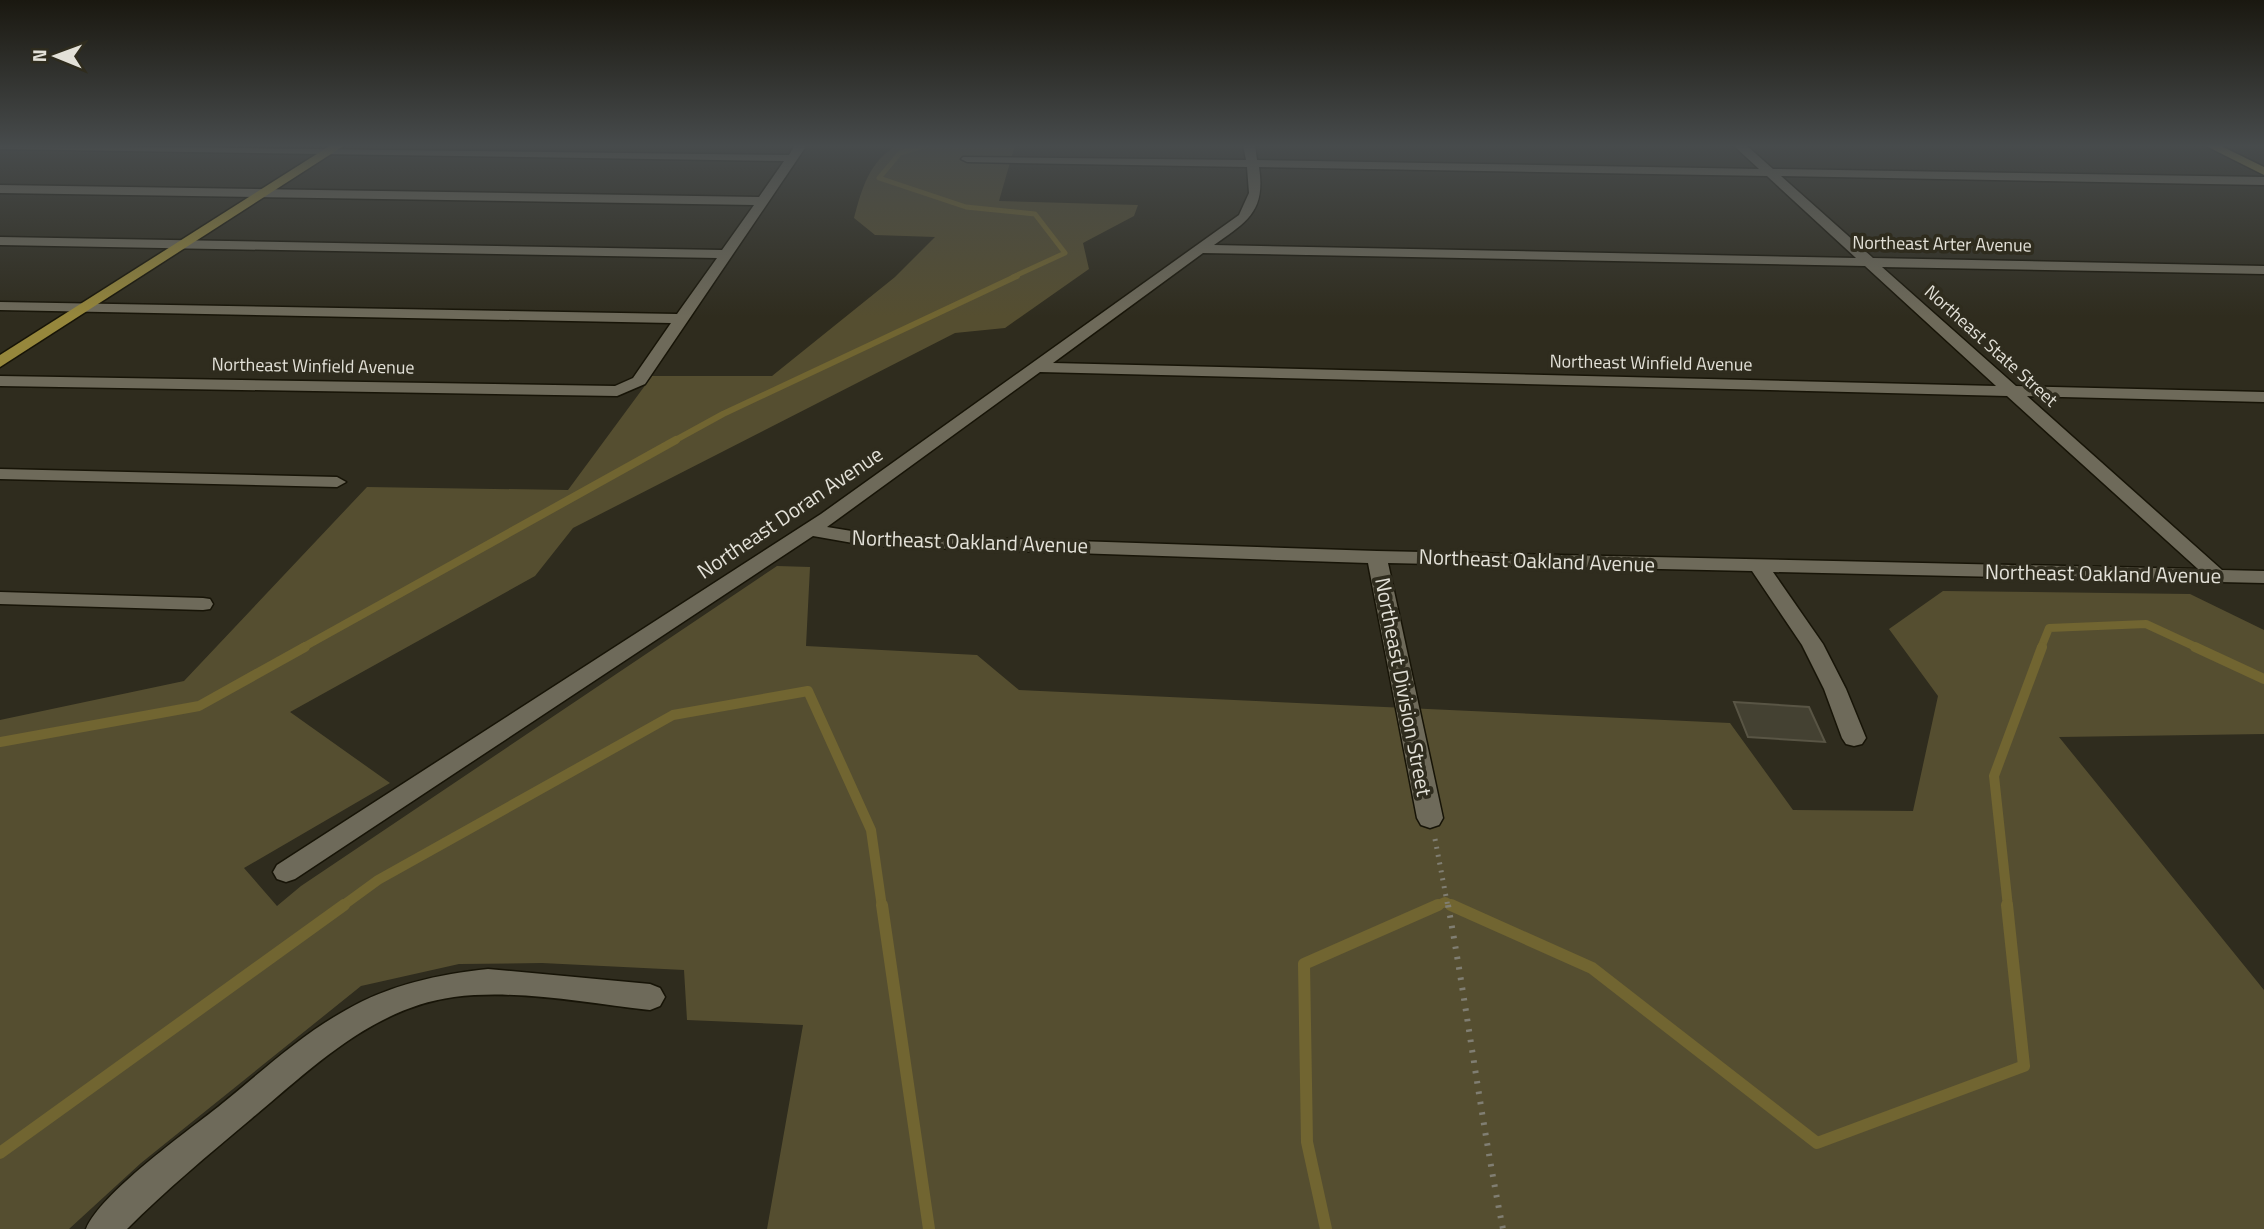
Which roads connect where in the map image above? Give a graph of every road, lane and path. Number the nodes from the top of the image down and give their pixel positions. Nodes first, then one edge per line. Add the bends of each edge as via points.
1 (251, 202) edge
2 (762, 202) edge
3 (1253, 202) edge
4 (1803, 202) edge
5 (0, 241) edge
6 (185, 244) junction
7 (1200, 249) junction
8 (726, 254) junction
9 (1869, 262) junction
10 (2264, 270) edge
11 (0, 306) edge
12 (85, 307) junction
13 (682, 319) junction
14 (0, 362) edge
15 (1036, 367) junction
16 (0, 381) edge
17 (2012, 391) junction
18 (2264, 397) edge
19 (0, 474) edge
20 (337, 482) dead end
21 (810, 530) junction
22 (1377, 557) junction
23 (1759, 567) junction
24 (2217, 576) junction
25 (2264, 577) edge
26 (0, 598) edge
27 (203, 604) dead end
28 (1854, 738) dead end
29 (1430, 818) joint
30 (286, 872) dead end
31 (650, 997) dead end
32 (103, 1229) edge
33 (1503, 1229) edge

1 - 6 main road
2 - 8 street
3 - 7 street, Northeast Doran Avenue via 1242,218
4 - 9 street, Northeast State Street
5 - 6 street
6 - 8 street
6 - 12 main road
7 - 9 street, Northeast Arter Avenue
7 - 15 street, Northeast Doran Avenue
8 - 13 street
9 - 10 street, Northeast Arter Avenue
9 - 17 street, Northeast State Street
11 - 12 street
12 - 13 street
12 - 14 main road
13 - 16 street, Northeast Winfield Avenue via 639,381 617,391
15 - 17 street, Northeast Winfield Avenue
15 - 21 street, Northeast Doran Avenue
17 - 18 street, Northeast Winfield Avenue
17 - 24 street, Northeast State Street
19 - 20 street
21 - 22 street, Northeast Oakland Avenue via 870,540
21 - 30 street, Northeast Doran Avenue
22 - 23 street, Northeast Oakland Avenue
22 - 29 street, Northeast Division Street
23 - 24 street, Northeast Oakland Avenue
23 - 28 street via 1812,644
24 - 25 street, Northeast Oakland Avenue
26 - 27 street
29 - 33 path
31 - 32 street via 488,981 450,985 358,1018 325,1039 153,1180

